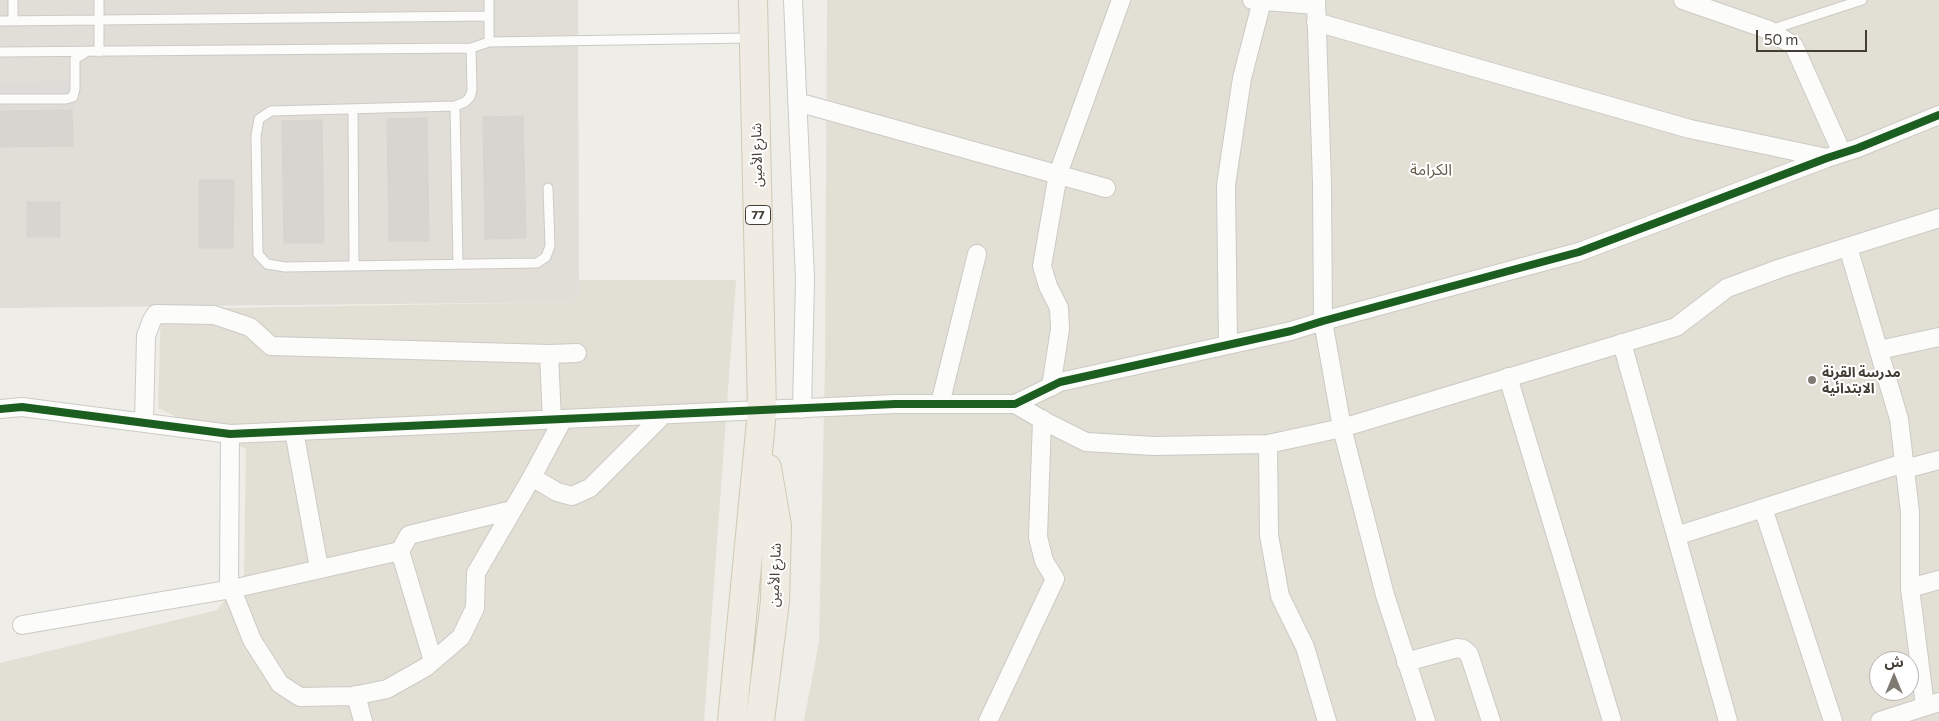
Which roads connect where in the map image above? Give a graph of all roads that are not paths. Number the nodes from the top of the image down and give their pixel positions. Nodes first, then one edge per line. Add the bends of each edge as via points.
1 (13, 0) edge
2 (98, 0) edge
3 (489, 0) edge
4 (753, 0) edge
5 (793, 0) edge
6 (1121, 0) edge
7 (1257, 0) edge
8 (1683, 0) edge
9 (1862, 0) edge
10 (1316, 9) edge
11 (489, 16) junction
12 (0, 21) edge
13 (14, 21) junction
14 (99, 21) junction
15 (1769, 30) junction
16 (754, 38) junction
17 (489, 42) junction
18 (470, 48) junction
19 (0, 52) edge
20 (85, 52) junction
21 (99, 52) junction
22 (0, 99) edge
23 (797, 102) junction
24 (455, 106) junction
25 (354, 109) junction
26 (1939, 116) edge
27 (1835, 155) junction
28 (1058, 174) junction
29 (548, 188) dead end
30 (1106, 188) dead end
31 (1939, 218) edge
32 (1848, 247) junction
33 (977, 254) dead end
34 (458, 264) junction
35 (354, 266) junction
36 (1323, 321) junction
37 (1939, 337) edge
38 (1622, 343) junction
39 (1228, 346) junction
40 (1879, 350) junction
41 (577, 353) dead end
42 (550, 354) junction
43 (1508, 377) junction
44 (1051, 386) junction
45 (940, 404) junction
46 (1015, 404) junction
47 (0, 409) edge
48 (802, 409) junction
49 (663, 415) junction
50 (557, 420) junction
51 (762, 420) junction
52 (1042, 420) junction
53 (144, 423) junction
54 (1342, 428) junction
55 (294, 431) junction
56 (230, 434) junction
57 (1268, 444) junction
58 (1939, 460) edge
59 (1905, 466) junction
60 (532, 476) junction
61 (1763, 508) junction
62 (512, 510) junction
63 (1676, 536) junction
64 (400, 550) junction
65 (319, 568) junction
66 (1939, 580) edge
67 (1910, 588) junction
68 (232, 589) junction
69 (22, 625) dead end
70 (433, 661) junction
71 (1406, 662) junction
72 (356, 695) junction
73 (1932, 704) edge
74 (363, 721) edge
75 (732, 721) edge
76 (760, 721) edge
77 (988, 721) edge
78 (1326, 721) edge
79 (1426, 721) edge
80 (1491, 721) edge
81 (1612, 721) edge
82 (1728, 721) edge
83 (1833, 721) edge
84 (1880, 721) edge

1 - 13 lane
2 - 14 lane
3 - 11 lane
4 - 16 main road, شارع الأمين / 77
5 - 23 street
6 - 28 street
7 - 10 street
7 - 39 street via 1226,185
8 - 15 street
9 - 15 lane
10 - 27 street via 1690,129
10 - 36 street
11 - 14 lane
11 - 17 lane
12 - 13 lane
13 - 14 lane
14 - 21 lane
15 - 27 street via 1794,46
16 - 17 lane
16 - 51 main road, شارع الأمين / 77
17 - 18 lane
18 - 21 lane
18 - 24 lane via 472,90 465,102
19 - 20 lane
20 - 21 lane
20 - 22 lane via 75,59 73,97
23 - 28 street
23 - 48 street via 805,279
24 - 25 lane
24 - 34 lane
25 - 35 lane
25 - 35 lane via 271,111 259,119 256,136 258,254 267,264 285,267
26 - 27 street
27 - 36 street via 1579,252
28 - 30 street
28 - 44 street via 1042,266 1060,308
29 - 34 lane via 550,246 546,257 537,263
31 - 32 street
32 - 38 street via 1728,288 1676,327
32 - 40 street
33 - 45 street
34 - 35 lane
36 - 39 street
36 - 54 street
37 - 40 street
38 - 43 street
38 - 63 street
39 - 44 street
40 - 59 street via 1899,420
41 - 42 street
42 - 50 street
42 - 53 street via 271,346 250,327 214,315 156,314 146,336
43 - 54 street
43 - 81 street
44 - 46 street
45 - 46 street
45 - 48 street
46 - 52 street
47 - 53 street via 22,407
48 - 51 street
49 - 50 street
49 - 51 street
49 - 60 street via 590,488 572,496 557,492
50 - 55 street
50 - 60 street
51 - 75 main road, شارع الأمين / 77
51 - 76 main road, شارع الأمين / 77 via 776,526 775,601
52 - 57 street via 1086,442 1154,446
52 - 77 street via 1038,538 1044,561 1055,579
53 - 56 street
54 - 57 street
54 - 71 street via 1385,595
55 - 56 street
55 - 65 street
56 - 68 street via 229,582
57 - 78 street via 1269,534 1280,596 1305,647
58 - 59 street
59 - 61 street
59 - 67 street via 1910,512
60 - 62 street
61 - 63 street
61 - 83 street
62 - 64 street via 409,535
62 - 70 street via 476,573 476,608 461,637
63 - 82 street
64 - 65 street
64 - 70 street
65 - 68 street
66 - 67 street
67 - 73 street
68 - 69 street
68 - 72 street via 252,640 280,684 300,697
70 - 72 street via 387,689
71 - 79 street
71 - 80 street via 1463,649 1469,654
72 - 74 street
73 - 84 street

